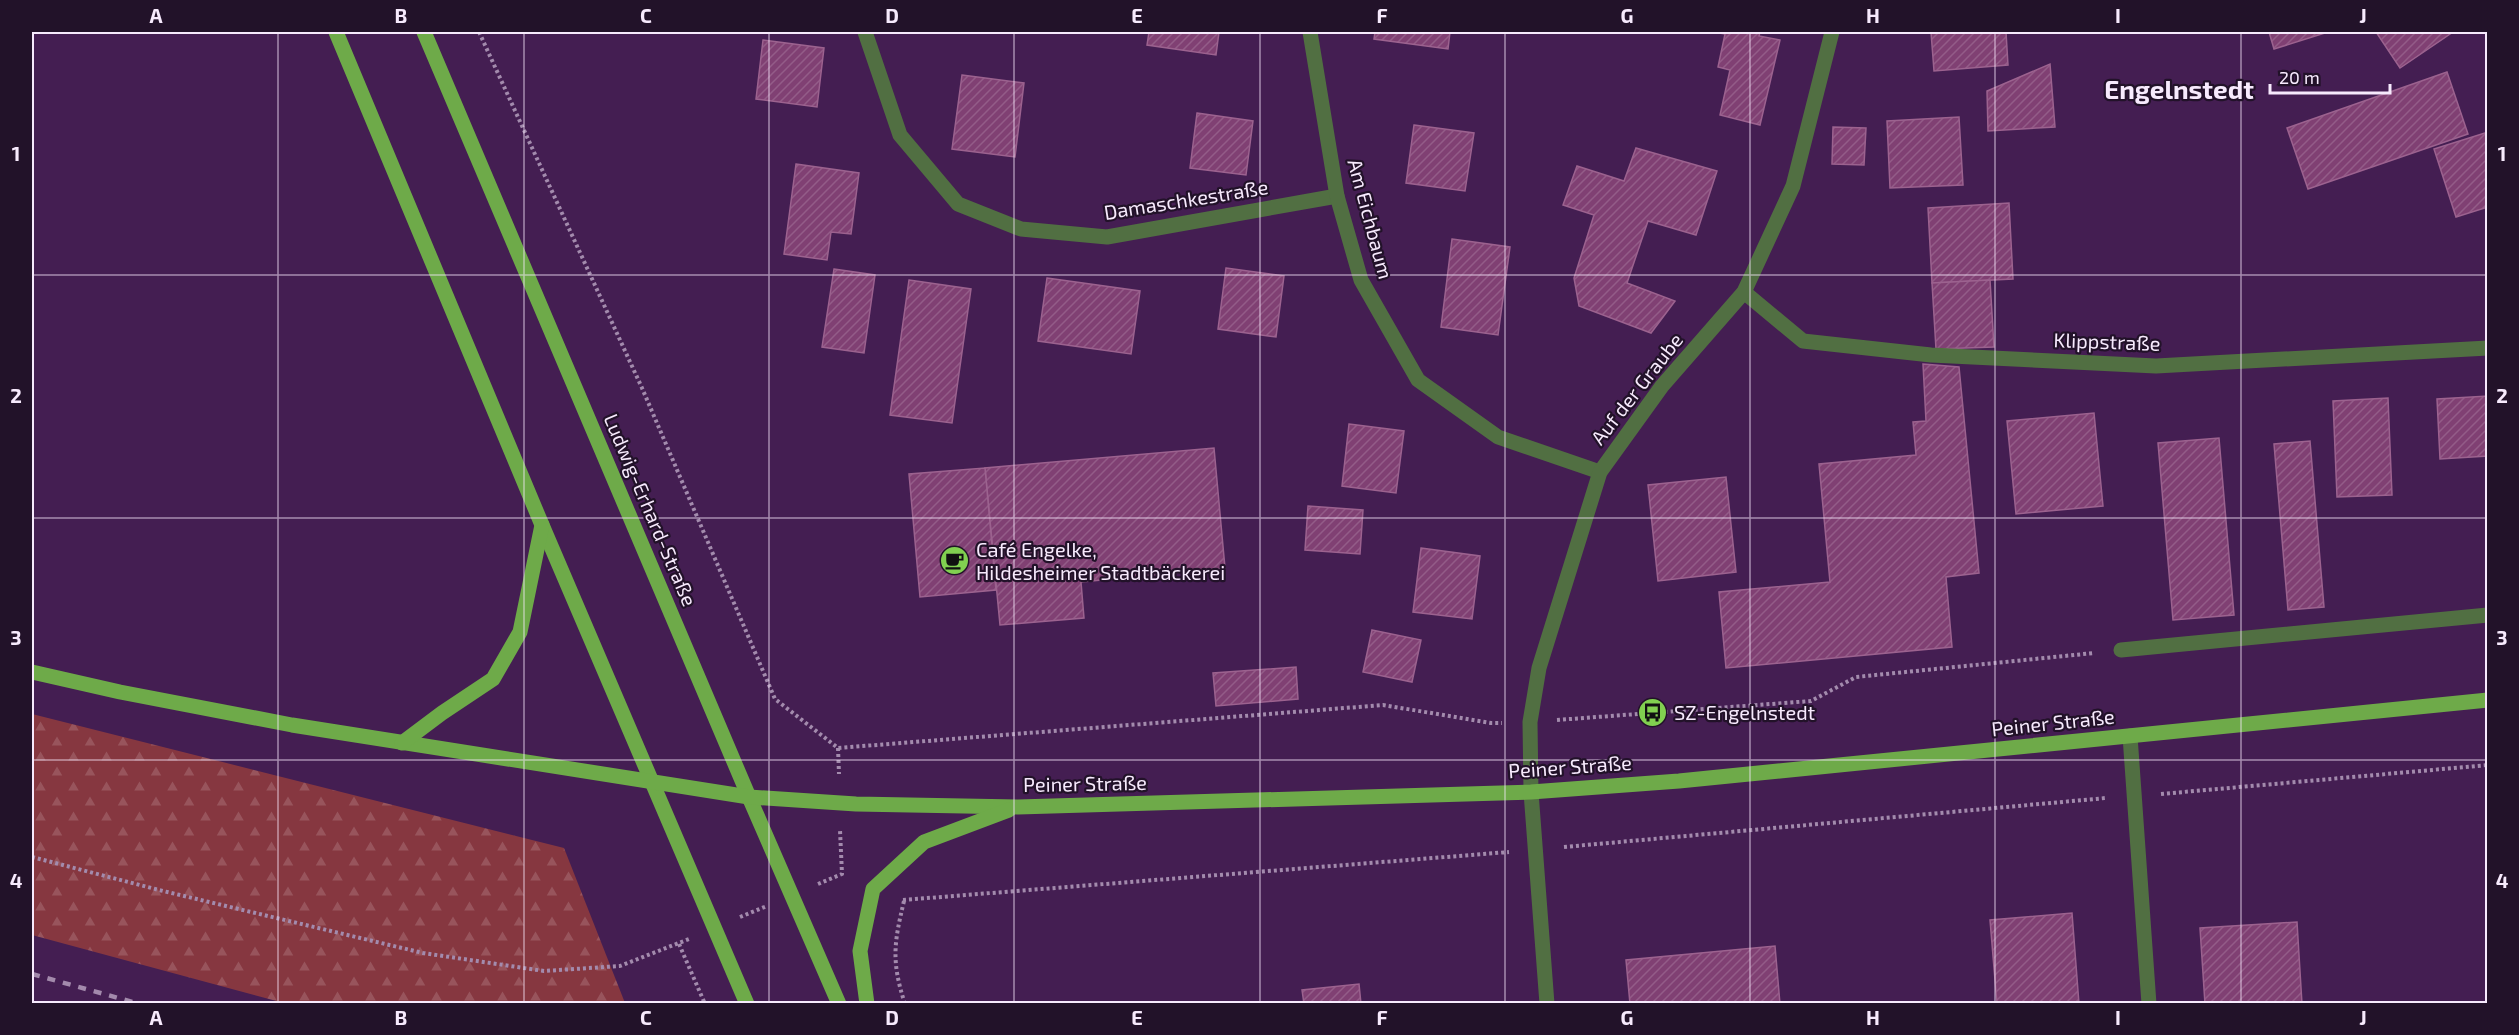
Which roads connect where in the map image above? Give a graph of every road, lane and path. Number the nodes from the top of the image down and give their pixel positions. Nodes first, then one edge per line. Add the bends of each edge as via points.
1 (336, 32) edge
2 (424, 32) edge
3 (479, 32) edge
4 (865, 32) edge
5 (1310, 32) edge
6 (1832, 32) edge
7 (1337, 196) junction
8 (1744, 292) junction
9 (2487, 348) edge
10 (1600, 472) junction
11 (542, 525) junction
12 (2487, 615) edge
13 (2121, 650) joint
14 (32, 672) edge
15 (2487, 700) edge
16 (1530, 722) junction
17 (2130, 736) junction
18 (402, 743) junction
19 (2487, 765) edge
20 (652, 782) junction
21 (1531, 792) junction
22 (2136, 796) junction
23 (749, 797) junction
24 (1018, 807) junction
25 (1536, 850) junction
26 (32, 856) edge
27 (842, 874) dead end
28 (873, 889) junction
29 (904, 901) junction
30 (715, 928) junction
31 (679, 944) junction
32 (705, 1004) edge
33 (747, 1004) edge
34 (839, 1004) edge
35 (867, 1004) edge
36 (905, 1004) edge
37 (1547, 1004) edge
38 (2150, 1004) edge

1 - 11 main road
2 - 23 main road, Ludwig-Erhard-Straße
3 - 16 path via 642,388 775,699 838,748 1383,705 1491,723
4 - 7 street, Damaschkestraße via 900,135 958,204 1021,229 1107,237
5 - 7 street, Am Eichbaum
6 - 8 street, Auf der Graube via 1793,186
7 - 10 street, Am Eichbaum via 1361,280 1418,380 1498,437
8 - 9 street, Klippstraße via 1803,341 1931,355 2156,366
8 - 10 street, Auf der Graube via 1662,386
10 - 16 street, Auf der Graube via 1539,668
11 - 18 main road via 520,632 493,679
11 - 20 main road
12 - 13 street
13 - 16 path via 1856,677 1811,701
14 - 18 main road, Peiner Straße via 120,692
15 - 17 main road, Peiner Straße
16 - 21 street, Auf der Graube
17 - 21 main road, Peiner Straße
17 - 22 street
18 - 20 main road, Peiner Straße
19 - 22 path
20 - 23 main road, Peiner Straße
20 - 30 main road
21 - 24 main road, Peiner Straße
21 - 25 street, Auf der Graube
22 - 25 path
22 - 38 street
23 - 24 main road, Peiner Straße via 856,804
23 - 34 main road, Ludwig-Erhard-Straße
24 - 28 main road via 924,842
25 - 29 path
25 - 37 street, Auf der Graube
26 - 31 path via 423,953 544,971 620,966
27 - 28 path
28 - 29 path
28 - 35 main road via 860,951
29 - 36 path via 894,941 897,979
30 - 31 path
30 - 33 main road
31 - 32 path

